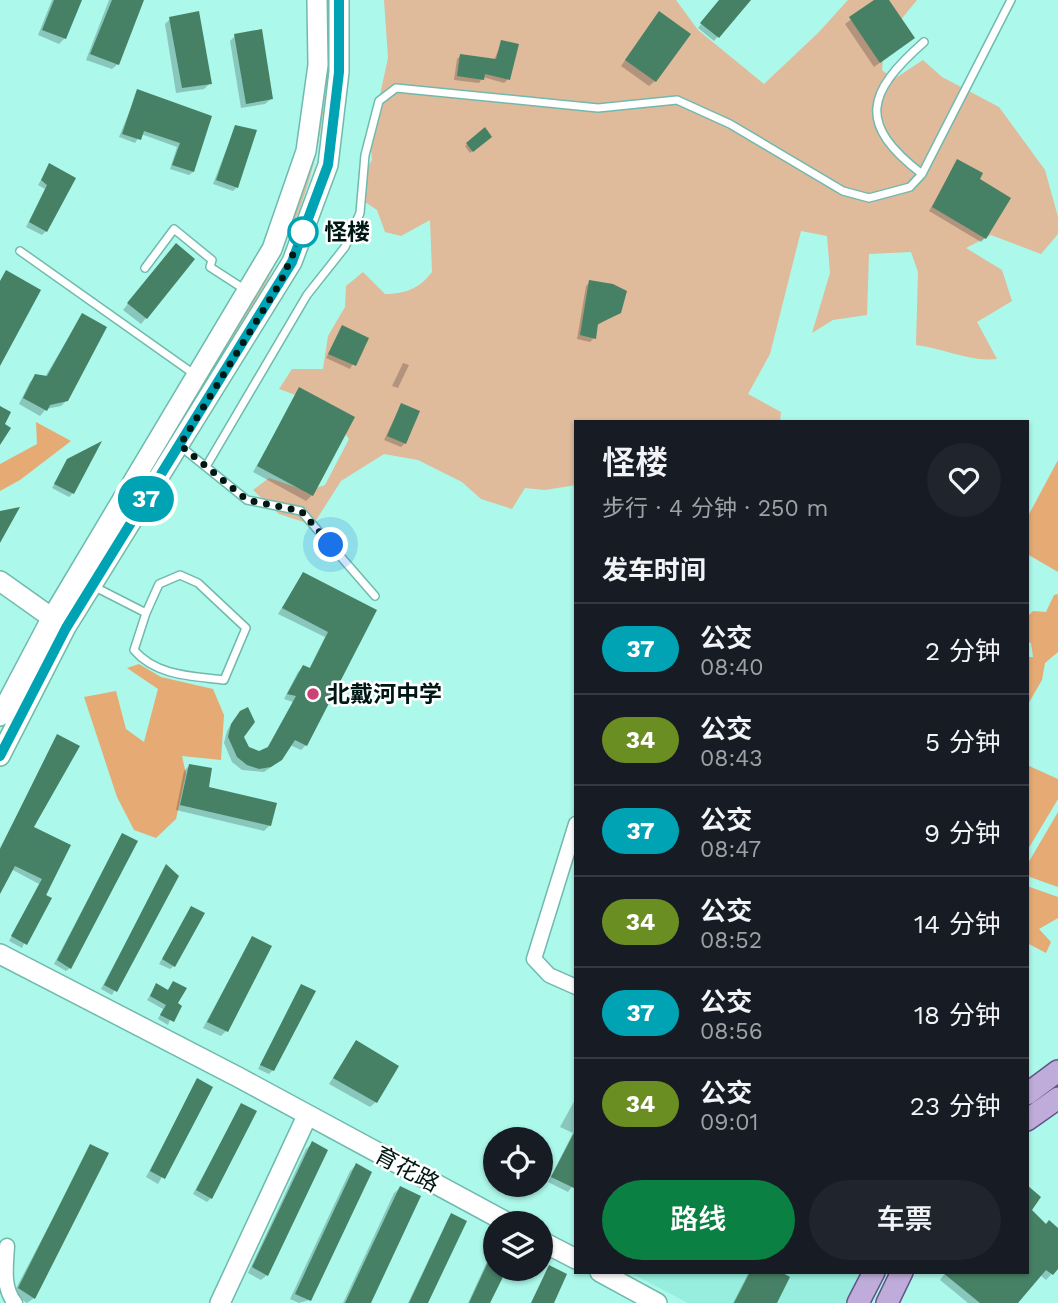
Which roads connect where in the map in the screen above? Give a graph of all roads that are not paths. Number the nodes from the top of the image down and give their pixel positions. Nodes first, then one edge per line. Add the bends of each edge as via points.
1 (317, 0) edge
2 (339, 0) edge
3 (1012, 0) edge
4 (924, 42) dead end
5 (922, 174) junction
6 (20, 251) dead end
7 (145, 268) dead end
8 (248, 292) junction
9 (198, 377) junction
10 (162, 435) junction
11 (180, 445) junction
12 (207, 465) junction
13 (0, 581) edge
14 (92, 586) junction
15 (375, 596) dead end
16 (146, 613) junction
17 (59, 623) junction
18 (0, 716) edge
19 (0, 756) edge
20 (574, 830) edge
21 (0, 954) edge
22 (574, 986) edge
23 (1058, 1071) edge
24 (1029, 1093) edge
25 (1058, 1098) edge
26 (306, 1116) junction
27 (1029, 1119) edge
28 (485, 1211) edge
29 (4, 1244) edge
30 (553, 1247) edge
31 (574, 1258) edge
32 (0, 1265) edge
33 (604, 1274) edge
34 (873, 1274) edge
35 (901, 1274) edge
36 (15, 1303) edge
37 (220, 1303) edge
38 (657, 1303) edge
39 (858, 1303) edge
40 (887, 1303) edge

1 - 8 main road via 318,65 306,151 272,249
2 - 11 main road via 339,72 328,165 292,262
3 - 5 lane
4 - 5 lane via 896,67 878,96 876,117 882,137
5 - 12 lane via 910,187 869,198 843,191 730,124 677,100 598,108 396,88 379,101 365,155 360,213 345,247 307,295
6 - 9 lane
7 - 8 lane via 174,229 212,260 210,267
8 - 9 main road
9 - 10 main road
10 - 11 lane
10 - 17 main road
11 - 12 lane
11 - 14 main road
12 - 15 lane via 247,500 301,511
13 - 17 main road
14 - 16 lane
14 - 17 main road
16 - 16 lane via 159,584 180,575 198,583 246,628 224,680 181,675 145,662 134,650
17 - 18 main road
17 - 19 main road
20 - 22 street via 534,960 549,975
21 - 26 main road, 育花路
23 - 24 main road
25 - 27 main road
26 - 28 main road, 育花路
26 - 37 main road
29 - 32 street
29 - 36 street via 6,1277
30 - 31 main road
33 - 38 main road
34 - 39 main road
35 - 40 main road

